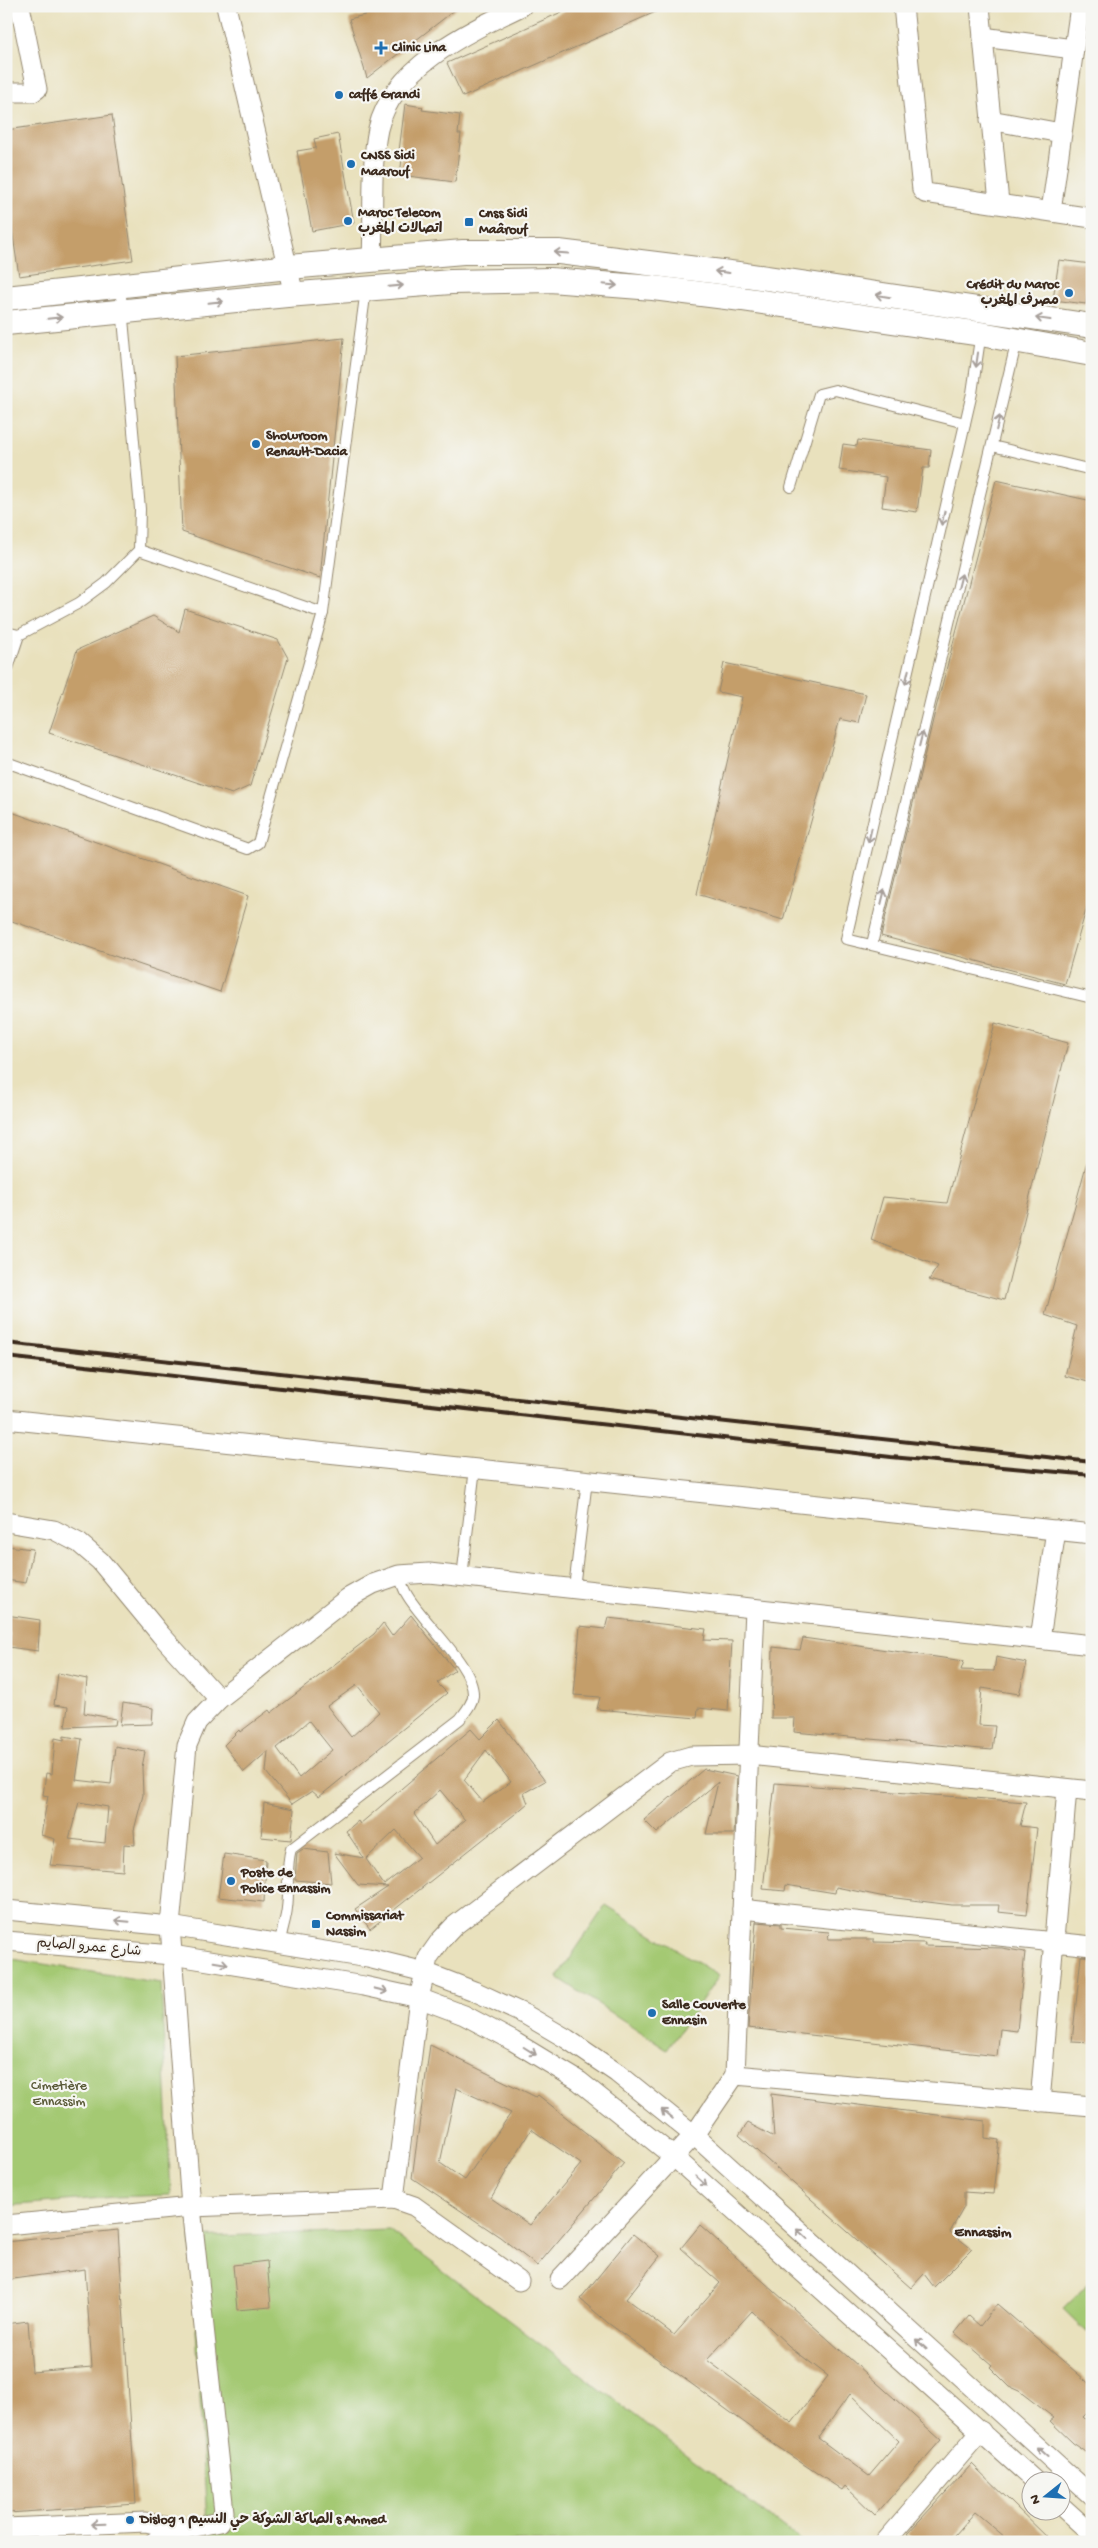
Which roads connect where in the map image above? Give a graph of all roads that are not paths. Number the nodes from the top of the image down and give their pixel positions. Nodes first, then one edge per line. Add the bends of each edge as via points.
1 (20, 6) edge
2 (226, 6) edge
3 (522, 6) edge
4 (903, 6) edge
5 (980, 6) edge
6 (1080, 6) edge
7 (491, 13) edge
8 (983, 37) junction
9 (1073, 49) junction
10 (6, 92) edge
11 (990, 120) junction
12 (1061, 133) junction
13 (999, 203) junction
14 (1051, 211) junction
15 (1092, 218) edge
16 (372, 259) junction
17 (289, 267) junction
18 (746, 275) junction
19 (120, 284) junction
20 (366, 289) junction
21 (294, 295) junction
22 (6, 298) edge
23 (742, 299) junction
24 (123, 311) junction
25 (6, 323) edge
26 (982, 323) junction
27 (1092, 326) edge
28 (1017, 328) junction
29 (1092, 354) edge
30 (965, 423) junction
31 (992, 446) junction
32 (1092, 470) edge
33 (792, 486) dead end
34 (139, 550) junction
35 (322, 613) junction
36 (6, 632) edge
37 (19, 635) junction
38 (6, 674) edge
39 (6, 762) edge
40 (872, 944) junction
41 (1092, 998) edge
42 (6, 1419) edge
43 (475, 1468) junction
44 (587, 1480) junction
45 (6, 1522) edge
46 (1056, 1530) junction
47 (1092, 1534) edge
48 (400, 1575) junction
49 (462, 1577) junction
50 (574, 1588) junction
51 (755, 1609) junction
52 (1040, 1639) junction
53 (1092, 1645) edge
54 (219, 1699) junction
55 (749, 1755) junction
56 (1068, 1789) junction
57 (1092, 1791) edge
58 (742, 1909) junction
59 (6, 1910) edge
60 (170, 1926) junction
61 (6, 1941) edge
62 (1054, 1942) junction
63 (280, 1944) junction
64 (1092, 1946) edge
65 (172, 1956) junction
66 (425, 1972) junction
67 (419, 1998) junction
68 (735, 2075) junction
69 (1040, 2102) junction
70 (1092, 2106) edge
71 (694, 2135) junction
72 (674, 2157) junction
73 (394, 2199) junction
74 (191, 2208) junction
75 (6, 2225) edge
76 (560, 2279) dead end
77 (518, 2281) dead end
78 (981, 2431) junction
79 (1023, 2470) edge
80 (1092, 2496) edge
81 (1070, 2514) edge
82 (146, 2522) junction
83 (6, 2528) edge
84 (180, 2530) junction
85 (1092, 2534) edge
86 (148, 2542) edge
87 (154, 2542) edge
88 (885, 2542) edge

1 - 10 street via 37,89 33,92
2 - 17 street
3 - 7 street
4 - 13 street via 922,190
5 - 8 street
6 - 9 street
7 - 16 street via 436,52 396,93 385,111 378,129 375,163
8 - 9 street
8 - 11 street
9 - 12 street
11 - 12 street
11 - 13 street
12 - 14 street
13 - 14 street
14 - 15 street
16 - 17 street
18 -> 16 street via 559,252 463,252
17 - 19 street
17 - 21 street
18 - 23 street
26 -> 18 street
19 - 22 street
19 - 24 lane
20 - 21 street
20 -> 23 street via 451,282 550,280
20 - 35 lane
24 -> 21 street
23 - 26 street
25 -> 24 street
24 - 34 lane via 140,509
26 - 28 street
26 -> 30 lane
27 -> 28 street
28 - 29 street
31 -> 28 lane
30 - 33 lane via 826,390 819,394
30 -> 40 lane via 846,938
31 - 32 lane
40 -> 31 lane
34 - 35 lane
34 - 37 lane via 106,583 79,603
35 - 39 lane via 254,848 248,849
36 - 37 lane
37 - 38 lane
40 - 41 lane
42 - 43 street
43 - 44 street
43 - 49 lane
44 - 46 street
44 - 50 lane
45 - 54 street via 54,1530 86,1549 100,1561
46 - 47 street
46 - 52 street
48 - 49 street via 429,1573
48 - 54 street via 373,1584 348,1598
48 - 63 lane via 405,1593 468,1674 473,1696 470,1706 460,1719 291,1848 287,1909
49 - 50 street
50 - 51 street
51 - 52 street
51 - 55 street
52 - 53 street
54 - 60 street via 196,1722 187,1745
55 - 56 street
55 - 58 street
55 - 66 street via 691,1756 670,1762 454,1926 432,1952
56 - 57 street
56 - 62 street
58 - 62 street
58 - 68 street
60 -> 59 street
60 - 63 street
60 - 65 street
61 - 65 street, شارع عمرو الصايم
62 - 64 street
62 - 69 street
63 - 66 street via 368,1958
65 -> 67 street, شارع عمرو الصايم via 364,1986
65 - 74 street
66 - 67 street
71 -> 66 street via 617,2073 566,2039 517,2011
67 -> 72 street, شارع عمرو الصايم via 464,2015 579,2082
67 - 73 street
68 - 69 street
68 - 71 street
69 - 70 street
71 - 72 street
80 -> 71 street
72 - 76 street
72 -> 78 street, شارع عمرو الصايم
73 - 74 street
73 - 77 street via 414,2206
74 - 75 street
74 - 84 street via 224,2512 219,2522
78 - 79 street, شارع عمرو الصايم
78 - 88 street
81 - 85 street
82 -> 83 street
82 - 84 street
82 - 86 street
84 - 87 street

